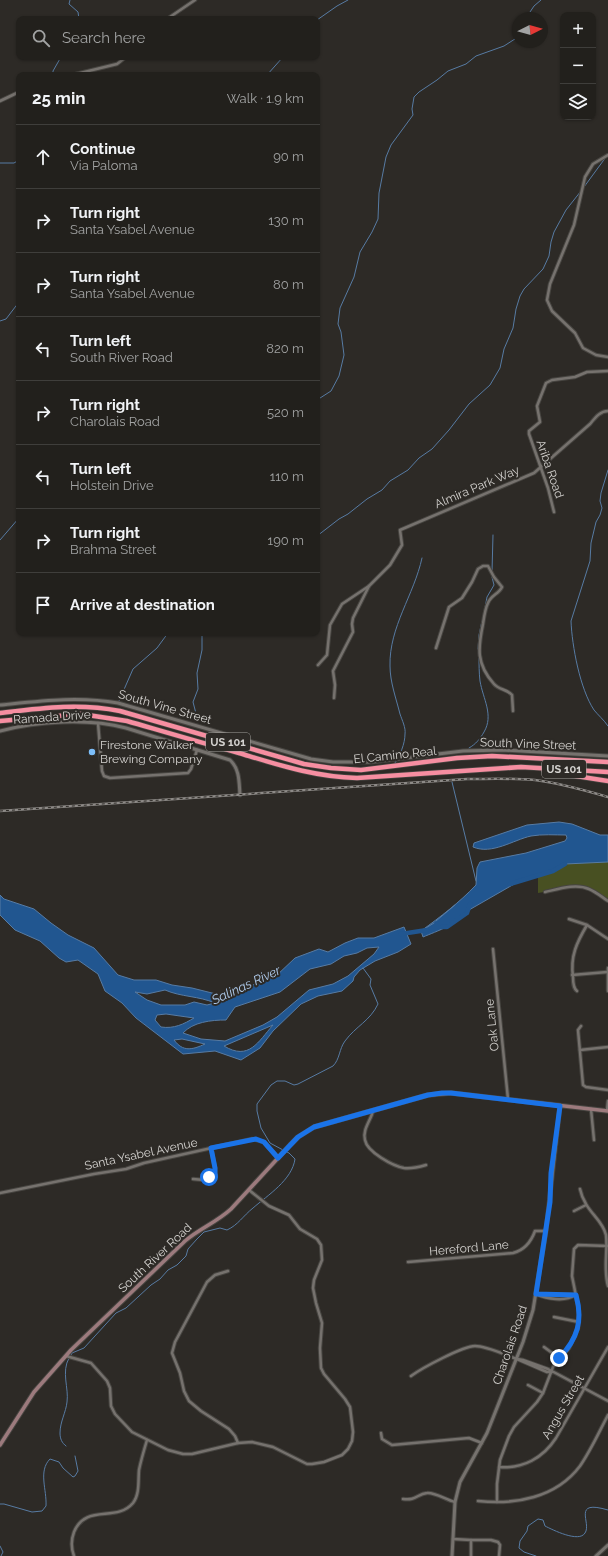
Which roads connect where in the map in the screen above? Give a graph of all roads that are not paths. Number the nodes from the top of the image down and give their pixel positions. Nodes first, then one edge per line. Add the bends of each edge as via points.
1 (195, 0) edge
2 (172, 16) edge
3 (122, 60) edge
4 (84, 72) edge
5 (16, 93) edge
6 (0, 101) edge
7 (608, 155) edge
8 (608, 357) edge
9 (608, 371) edge
10 (608, 411) edge
11 (541, 467) junction
12 (554, 512) dead end
13 (369, 586) junction
14 (436, 648) dead end
15 (318, 665) dead end
16 (334, 698) dead end
17 (0, 705) edge
18 (513, 711) dead end
19 (0, 712) edge
20 (0, 721) edge
21 (98, 723) junction
22 (0, 731) edge
23 (197, 750) junction
24 (608, 756) edge
25 (608, 762) edge
26 (520, 767) junction
27 (608, 772) edge
28 (608, 781) edge
29 (240, 795) dead end
30 (544, 892) dead end
31 (608, 901) edge
32 (569, 919) dead end
33 (588, 925) junction
34 (608, 939) edge
35 (493, 949) dead end
36 (608, 968) edge
37 (607, 972) edge
38 (572, 975) junction
39 (608, 991) edge
40 (577, 992) dead end
41 (580, 1026) dead end
42 (608, 1047) edge
43 (580, 1050) junction
44 (608, 1090) edge
45 (508, 1099) junction
46 (608, 1101) edge
47 (560, 1106) junction
48 (591, 1109) junction
49 (373, 1111) junction
50 (607, 1111) edge
51 (594, 1140) dead end
52 (211, 1148) junction
53 (278, 1158) junction
54 (426, 1166) dead end
55 (192, 1179) dead end
56 (580, 1189) dead end
57 (249, 1190) junction
58 (0, 1193) edge
59 (586, 1205) junction
60 (574, 1211) dead end
61 (546, 1231) junction
62 (608, 1246) edge
63 (408, 1262) dead end
64 (228, 1271) dead end
65 (608, 1286) edge
66 (536, 1294) junction
67 (576, 1295) junction
68 (554, 1317) dead end
69 (579, 1322) junction
70 (544, 1347) dead end
71 (608, 1347) edge
72 (66, 1356) junction
73 (559, 1358) junction
74 (517, 1359) junction
75 (552, 1372) junction
76 (411, 1376) dead end
77 (528, 1385) dead end
78 (584, 1387) junction
79 (543, 1393) junction
80 (608, 1401) edge
81 (608, 1415) edge
82 (381, 1433) dead end
83 (147, 1440) junction
84 (238, 1443) junction
85 (482, 1443) junction
86 (0, 1445) edge
87 (499, 1467) junction
88 (403, 1499) dead end
89 (478, 1501) dead end
90 (455, 1502) junction
91 (497, 1502) junction
92 (452, 1539) junction
93 (471, 1540) junction
94 (608, 1545) edge
95 (74, 1556) edge
96 (452, 1556) edge
97 (471, 1556) edge
98 (499, 1556) edge
99 (596, 1556) edge

1 - 2 street
3 - 4 street via 117,64
5 - 6 street
7 - 8 street via 593,164 585,177 574,225 550,284 548,300 552,311 575,333 583,348 596,355
9 - 11 street, Ariba Road via 587,372 575,377 552,380 546,384 537,406 540,422 528,434
10 - 11 street, Almira Park Way via 597,416
11 - 12 street, Ariba Road
11 - 13 street, Almira Park Way via 534,473 400,530 400,549 390,565
13 - 15 street via 342,604 330,625 327,655
13 - 16 street via 353,618 353,632 332,671
14 - 18 street via 449,607 462,598 481,567 486,565 502,588 487,604 479,655 482,667 494,684 512,695
17 - 24 street, South Vine Street via 69,698 102,700 311,759 333,762 396,760 462,751 516,750
19 - 25 highway, El Camino Real / US 101 via 77,706 103,707 298,762 331,768 378,769 492,756
20 - 26 highway, El Camino Real / US 101 via 81,714 106,717 128,721 283,766 338,778
21 - 22 street, Ramada Drive via 18,726
21 - 23 street, Ramada Drive via 126,728
21 - 23 street via 102,771 107,778 188,773
23 - 29 street, Ramada Drive via 226,758 234,764
26 - 27 highway, El Camino Real / US 101
26 - 28 highway
30 - 31 street via 584,887
32 - 33 street
33 - 34 street
33 - 38 street via 573,954
35 - 45 street, Oak Lane
36 - 37 street
37 - 38 street
37 - 39 street
38 - 40 street via 574,989
41 - 43 street
42 - 43 street
43 - 44 street via 584,1086
45 - 47 main road, South River Road
45 - 49 main road, South River Road via 442,1093
46 - 50 street
47 - 48 main road, South River Road
47 - 61 street, Charolais Road
48 - 50 main road, South River Road
48 - 51 street
49 - 53 main road, South River Road via 314,1127 298,1137
49 - 54 street via 365,1132 365,1141 369,1148 399,1166
52 - 53 street, Santa Ysabel Avenue via 256,1139 264,1142
52 - 55 street via 215,1176 204,1180
52 - 58 street, Santa Ysabel Avenue via 117,1171
53 - 57 main road, South River Road
56 - 59 street
57 - 72 main road, South River Road via 225,1214 185,1241
57 - 84 street via 269,1206 288,1216 321,1245 322,1260 313,1288 322,1319 321,1368 350,1407 353,1432 352,1441 342,1455 336,1459 312,1464 302,1462 266,1444
59 - 60 street
59 - 62 street via 603,1227
61 - 63 street, Hereford Lane via 535,1231 530,1242 513,1253
61 - 66 street, Charolais Road
62 - 65 street via 605,1268
62 - 67 street via 581,1244 574,1249 572,1276
64 - 84 street via 215,1275 207,1282 175,1342 172,1353 189,1401 228,1429
66 - 67 street via 563,1299
66 - 74 street, Charolais Road via 530,1322
67 - 69 street
68 - 69 street
69 - 73 street via 572,1342
70 - 73 street
71 - 78 street, Angus Street
72 - 83 street via 91,1363 107,1381 111,1406 116,1414 132,1432
72 - 86 main road, South River Road via 34,1392
73 - 75 street
74 - 75 street
74 - 76 street via 480,1346 470,1347
74 - 85 street, Charolais Road
75 - 78 street
75 - 79 street
77 - 79 street
78 - 80 street
78 - 87 street, Angus Street via 546,1451 521,1465
79 - 87 street via 538,1402 514,1427
81 - 91 street via 585,1458 568,1479 538,1496
82 - 85 street via 382,1439 392,1445 469,1438
83 - 84 street via 183,1454 201,1453
83 - 95 street via 135,1499 128,1508 120,1512 92,1515 80,1522 72,1540
85 - 90 street, Charolais Road via 460,1482
87 - 91 street
88 - 90 street via 410,1500 429,1493
89 - 91 street
90 - 92 street, Charolais Road
92 - 93 street
92 - 96 street, Charolais Road
93 - 97 street
93 - 98 street via 498,1542
94 - 99 street

